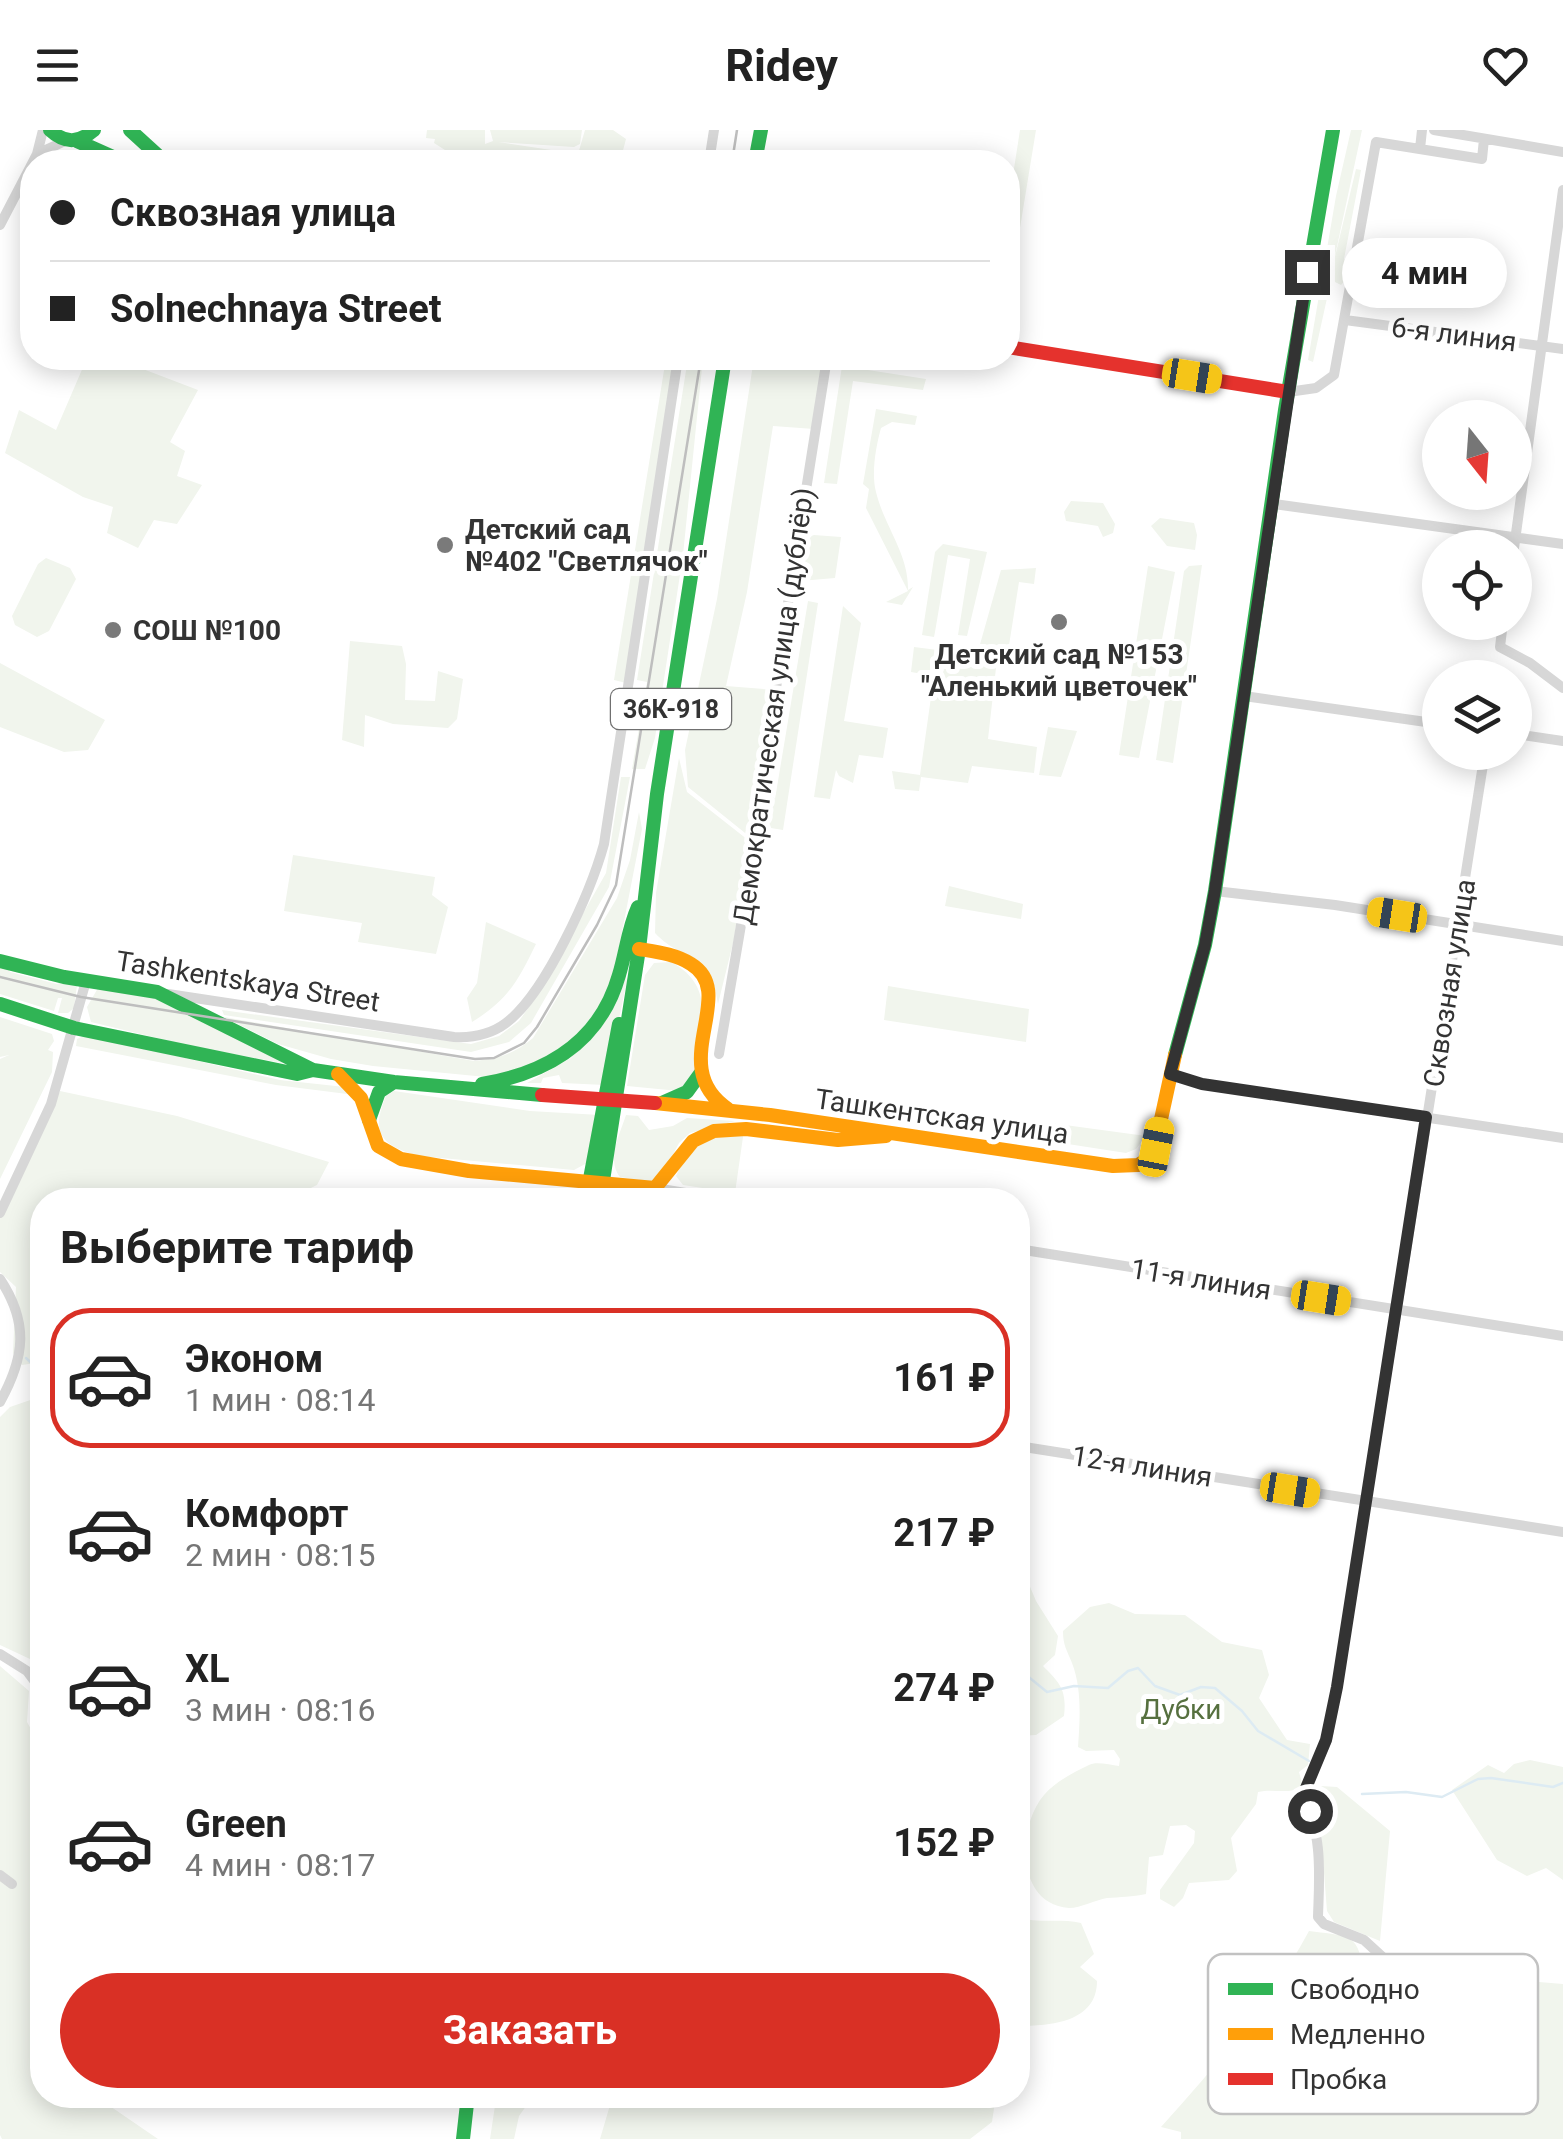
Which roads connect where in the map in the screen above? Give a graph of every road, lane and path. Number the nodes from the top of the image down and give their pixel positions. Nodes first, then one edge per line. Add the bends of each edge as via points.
1 (46, 130) edge
2 (94, 130) edge
3 (1333, 130) edge
4 (1422, 130) edge
5 (1434, 130) edge
6 (1484, 139) junction
7 (71, 141) junction
8 (1420, 148) junction
9 (47, 150) edge
10 (94, 150) edge
11 (1563, 152) edge
12 (20, 187) edge
13 (1563, 190) edge
14 (0, 225) edge
15 (1345, 320) junction
16 (1539, 345) junction
17 (1563, 348) edge
18 (1020, 349) edge
19 (676, 370) edge
20 (723, 370) edge
21 (825, 370) edge
22 (1288, 392) junction
23 (1274, 504) junction
24 (1438, 530) edge
25 (1516, 530) edge
26 (1532, 543) edge
27 (1563, 544) edge
28 (1501, 640) edge
29 (1563, 688) edge
30 (1244, 696) junction
31 (1422, 721) edge
32 (1532, 736) edge
33 (1563, 741) edge
34 (1481, 770) edge
35 (646, 883) junction
36 (1215, 890) junction
37 (638, 908) junction
38 (1459, 925) junction
39 (1563, 941) edge
40 (640, 950) junction
41 (0, 961) edge
42 (86, 980) junction
43 (157, 992) junction
44 (0, 1004) edge
45 (74, 1028) junction
46 (719, 1054) dead end
47 (313, 1070) junction
48 (338, 1074) junction
49 (700, 1074) junction
50 (1170, 1074) junction
51 (394, 1082) junction
52 (454, 1088) junction
53 (657, 1104) junction
54 (730, 1110) junction
55 (1426, 1117) junction
56 (369, 1121) junction
57 (896, 1134) junction
58 (1563, 1138) edge
59 (596, 1182) junction
60 (593, 1188) edge
61 (597, 1188) edge
62 (655, 1188) joint
63 (0, 1213) edge
64 (1030, 1251) edge
65 (0, 1280) edge
66 (1398, 1310) junction
67 (1563, 1336) edge
68 (0, 1402) edge
69 (1030, 1448) edge
70 (1368, 1502) junction
71 (1563, 1532) edge
72 (0, 1654) edge
73 (30, 1675) edge
74 (0, 1874) edge
75 (12, 1884) dead end
76 (1379, 1954) edge
77 (467, 2108) edge
78 (463, 2139) edge

1 - 7 main road
2 - 7 main road
3 - 22 main road
4 - 8 street
5 - 6 street
6 - 8 street via 1482,158
6 - 11 street
7 - 9 street
7 - 10 main road
8 - 15 street via 1376,142
12 - 14 street
13 - 16 street
15 - 16 street, 6-я линия
15 - 22 street via 1334,375 1316,388
16 - 17 street, 6-я линия
16 - 25 street
18 - 22 main road
19 - 43 street, Tashkentskaya Street via 604,844 574,923 522,1007 507,1023 472,1038
20 - 35 main road, 36К-918
21 - 46 street, Демократическая улица (дублёр)
22 - 23 main road
23 - 24 street
23 - 30 main road
26 - 27 street
28 - 29 street via 1500,647
30 - 31 street
30 - 36 main road
32 - 33 street
34 - 38 street, Сквозная улица
35 - 37 main road, 36К-918
35 - 40 main road, 36К-918
36 - 38 street
36 - 50 main road
37 - 52 main road via 609,1003 577,1048 524,1076
37 - 59 main road, 36К-918
38 - 39 street
38 - 55 street, Сквозная улица
40 - 49 main road via 687,960 706,982 710,1000
40 - 59 main road, 36К-918
41 - 42 main road, Tashkentskaya Street
42 - 43 main road, Tashkentskaya Street
42 - 45 street
43 - 47 main road
44 - 45 main road
45 - 47 main road via 226,1062 296,1074
45 - 63 street via 51,1104
47 - 48 main road
48 - 51 main road
48 - 56 main road via 357,1091
49 - 53 main road via 687,1092
49 - 54 main road via 705,1090
50 - 55 street
50 - 57 main road, Ташкентская улица via 1156,1147 1147,1162 1126,1167
51 - 52 main road
51 - 56 main road via 379,1092
52 - 53 main road, Ташкентская улица, bridge
53 - 54 main road, Ташкентская улица
54 - 57 main road, Ташкентская улица
55 - 58 street
55 - 66 street, Сквозная улица
56 - 59 main road via 383,1150 401,1160
57 - 62 main road via 850,1140 722,1129 685,1147
59 - 60 main road, 36К-918
59 - 61 main road, 36К-918
59 - 62 main road
64 - 66 street, 11-я линия
65 - 68 street via 16,1306 21,1339
66 - 67 street, 11-я линия
66 - 70 street, Сквозная улица
69 - 70 street, 12-я линия
70 - 71 street, 12-я линия
70 - 76 street, Сквозная улица via 1326,1740 1301,1800 1314,1828 1318,1916
72 - 73 street
74 - 75 street
77 - 78 main road

